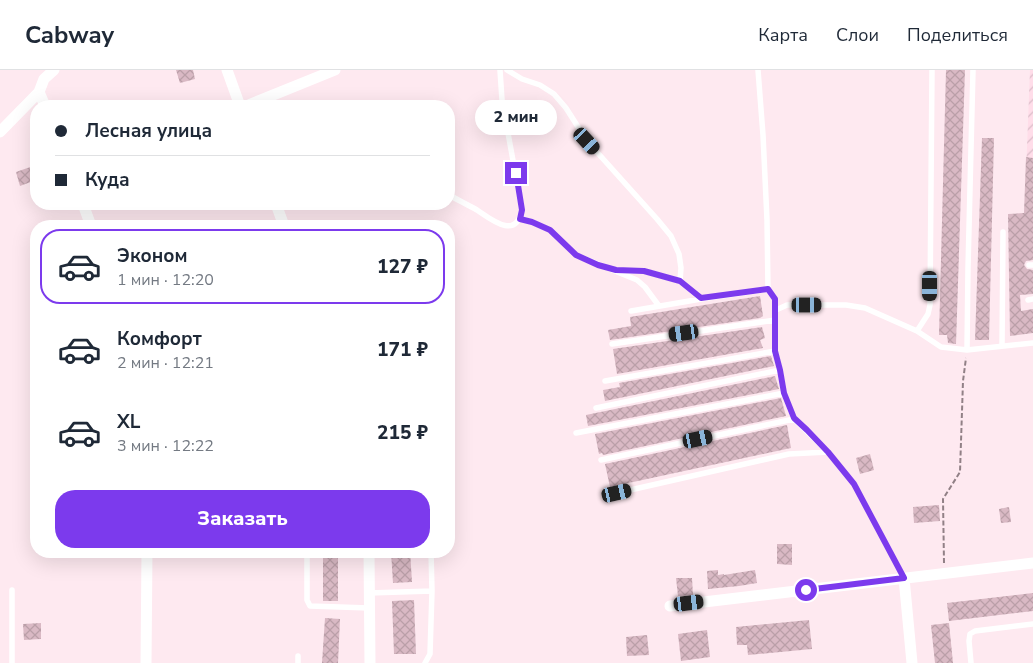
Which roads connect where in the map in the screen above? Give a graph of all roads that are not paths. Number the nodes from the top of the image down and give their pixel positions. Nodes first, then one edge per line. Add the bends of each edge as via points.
1 (54, 70) edge
2 (227, 70) edge
3 (335, 70) edge
4 (500, 70) edge
5 (507, 70) edge
6 (758, 70) edge
7 (932, 70) edge
8 (973, 70) edge
9 (39, 92) junction
10 (31, 100) edge
11 (42, 100) edge
12 (238, 100) edge
13 (261, 100) edge
14 (30, 101) edge
15 (0, 132) edge
16 (455, 198) edge
17 (520, 219) junction
18 (1003, 232) dead end
19 (616, 270) junction
20 (680, 281) junction
21 (768, 289) junction
22 (701, 298) junction
23 (659, 306) junction
24 (776, 310) junction
25 (631, 311) dead end
26 (775, 320) junction
27 (916, 331) junction
28 (1033, 343) edge
29 (612, 344) dead end
30 (1002, 346) junction
31 (967, 350) junction
32 (775, 351) junction
33 (780, 370) junction
34 (605, 381) dead end
35 (784, 393) junction
36 (596, 408) dead end
37 (794, 418) junction
38 (576, 433) dead end
39 (828, 452) junction
40 (601, 460) dead end
41 (617, 493) dead end
42 (147, 558) edge
43 (307, 558) edge
44 (368, 558) edge
45 (431, 558) edge
46 (1033, 563) edge
47 (904, 578) junction
48 (12, 590) dead end
49 (432, 591) junction
50 (369, 593) junction
51 (670, 606) dead end
52 (369, 608) junction
53 (1033, 624) edge
54 (12, 663) edge
55 (146, 663) edge
56 (370, 663) edge
57 (425, 663) edge
58 (912, 663) edge
59 (971, 663) edge

1 - 9 street via 44,79
2 - 12 street
3 - 13 street
4 - 17 lane via 502,100 522,210
5 - 20 lane via 554,94 587,141 671,236 679,254
6 - 21 lane via 767,210
7 - 27 lane via 930,305 928,314
8 - 31 lane
9 - 10 street
9 - 11 street
14 - 15 street
16 - 17 lane via 504,226 513,225
17 - 19 lane via 550,230 576,255
18 - 30 lane
19 - 20 lane via 644,271
19 - 23 lane via 637,280
20 - 22 lane
21 - 22 lane
21 - 24 lane via 775,299
22 - 23 lane
23 - 25 lane
24 - 26 lane
24 - 27 lane via 787,305 846,305 865,308
26 - 29 lane
26 - 32 lane
27 - 31 lane via 941,347
28 - 30 lane
30 - 31 lane
32 - 33 lane
32 - 34 lane
33 - 35 lane
33 - 36 lane
35 - 37 lane
35 - 38 lane
37 - 39 lane
37 - 40 lane
39 - 41 lane via 789,454
39 - 47 lane via 854,484
42 - 55 street
43 - 52 lane via 307,600 310,606
44 - 50 street
45 - 49 lane
46 - 47 street
47 - 51 street
47 - 58 street
48 - 54 lane
49 - 50 lane
49 - 57 lane via 430,654
50 - 52 street
52 - 56 street
53 - 59 lane via 970,634

